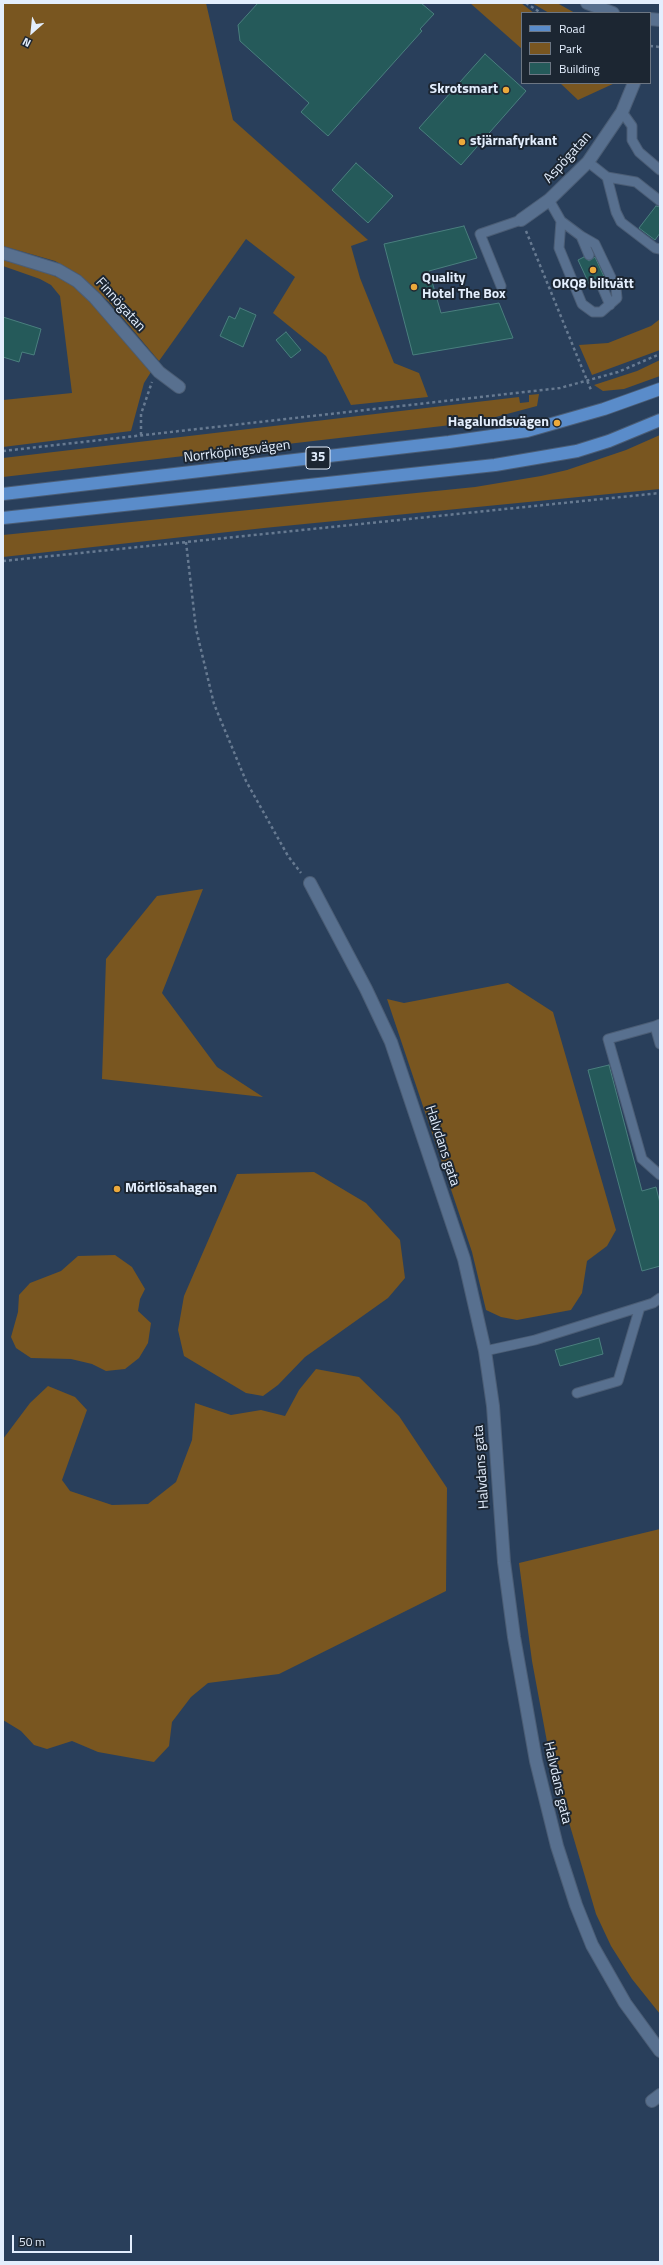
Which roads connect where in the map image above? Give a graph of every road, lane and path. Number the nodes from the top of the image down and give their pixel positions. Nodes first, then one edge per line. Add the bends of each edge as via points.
1 (526, 3) edge
2 (587, 3) edge
3 (540, 12) edge
4 (610, 12) edge
5 (634, 84) edge
6 (622, 112) junction
7 (588, 162) junction
8 (660, 170) edge
9 (607, 178) junction
10 (549, 200) junction
11 (660, 201) edge
12 (521, 220) junction
13 (561, 220) junction
14 (581, 236) junction
15 (660, 249) edge
16 (3, 253) edge
17 (589, 255) dead end
18 (601, 284) dead end
19 (500, 286) dead end
20 (610, 305) junction
21 (660, 354) edge
22 (159, 372) junction
23 (588, 382) junction
24 (180, 387) dead end
25 (660, 389) edge
26 (591, 390) dead end
27 (660, 420) edge
28 (141, 436) junction
29 (3, 451) edge
30 (660, 493) edge
31 (3, 494) edge
32 (3, 518) edge
33 (186, 542) junction
34 (3, 561) edge
35 (310, 884) joint
36 (658, 1025) edge
37 (660, 1044) edge
38 (660, 1176) edge
39 (660, 1298) edge
40 (640, 1307) junction
41 (485, 1351) junction
42 (577, 1393) dead end
43 (660, 2051) edge

1 - 3 path
2 - 4 street
5 - 6 street, Aspögatan
6 - 7 street, Aspögatan
6 - 8 lane via 632,126 632,140 639,152
7 - 9 lane
7 - 10 street, Aspögatan
9 - 11 lane via 636,182
9 - 15 lane via 621,222 655,248
10 - 12 street, Aspögatan
10 - 13 lane
12 - 19 lane via 480,234
12 - 23 path
13 - 14 lane
13 - 20 lane via 559,248 582,304 593,312 601,312
14 - 17 lane
14 - 20 lane via 595,244 616,288 617,298
16 - 22 street, Finnögatan via 58,270 77,281
18 - 20 lane
21 - 23 path
22 - 24 street, Finnögatan
22 - 28 path via 146,395 141,414
23 - 26 path
23 - 28 path via 560,388
25 - 31 main road, Norrköpingsvägen / 35 via 604,409 527,431
27 - 32 main road, 35 via 609,441 533,460
28 - 29 path
30 - 33 path
33 - 34 path
33 - 35 path via 196,629 214,704 246,781 288,856
35 - 41 street, Halvdans gata via 391,1042 464,1259
36 - 37 lane
36 - 38 lane via 608,1039 642,1159
39 - 40 lane
40 - 41 lane via 535,1340
40 - 42 lane via 618,1381
41 - 43 street, Halvdans gata via 493,1406 504,1562 516,1652 536,1760 560,1853 592,1946 625,2003

